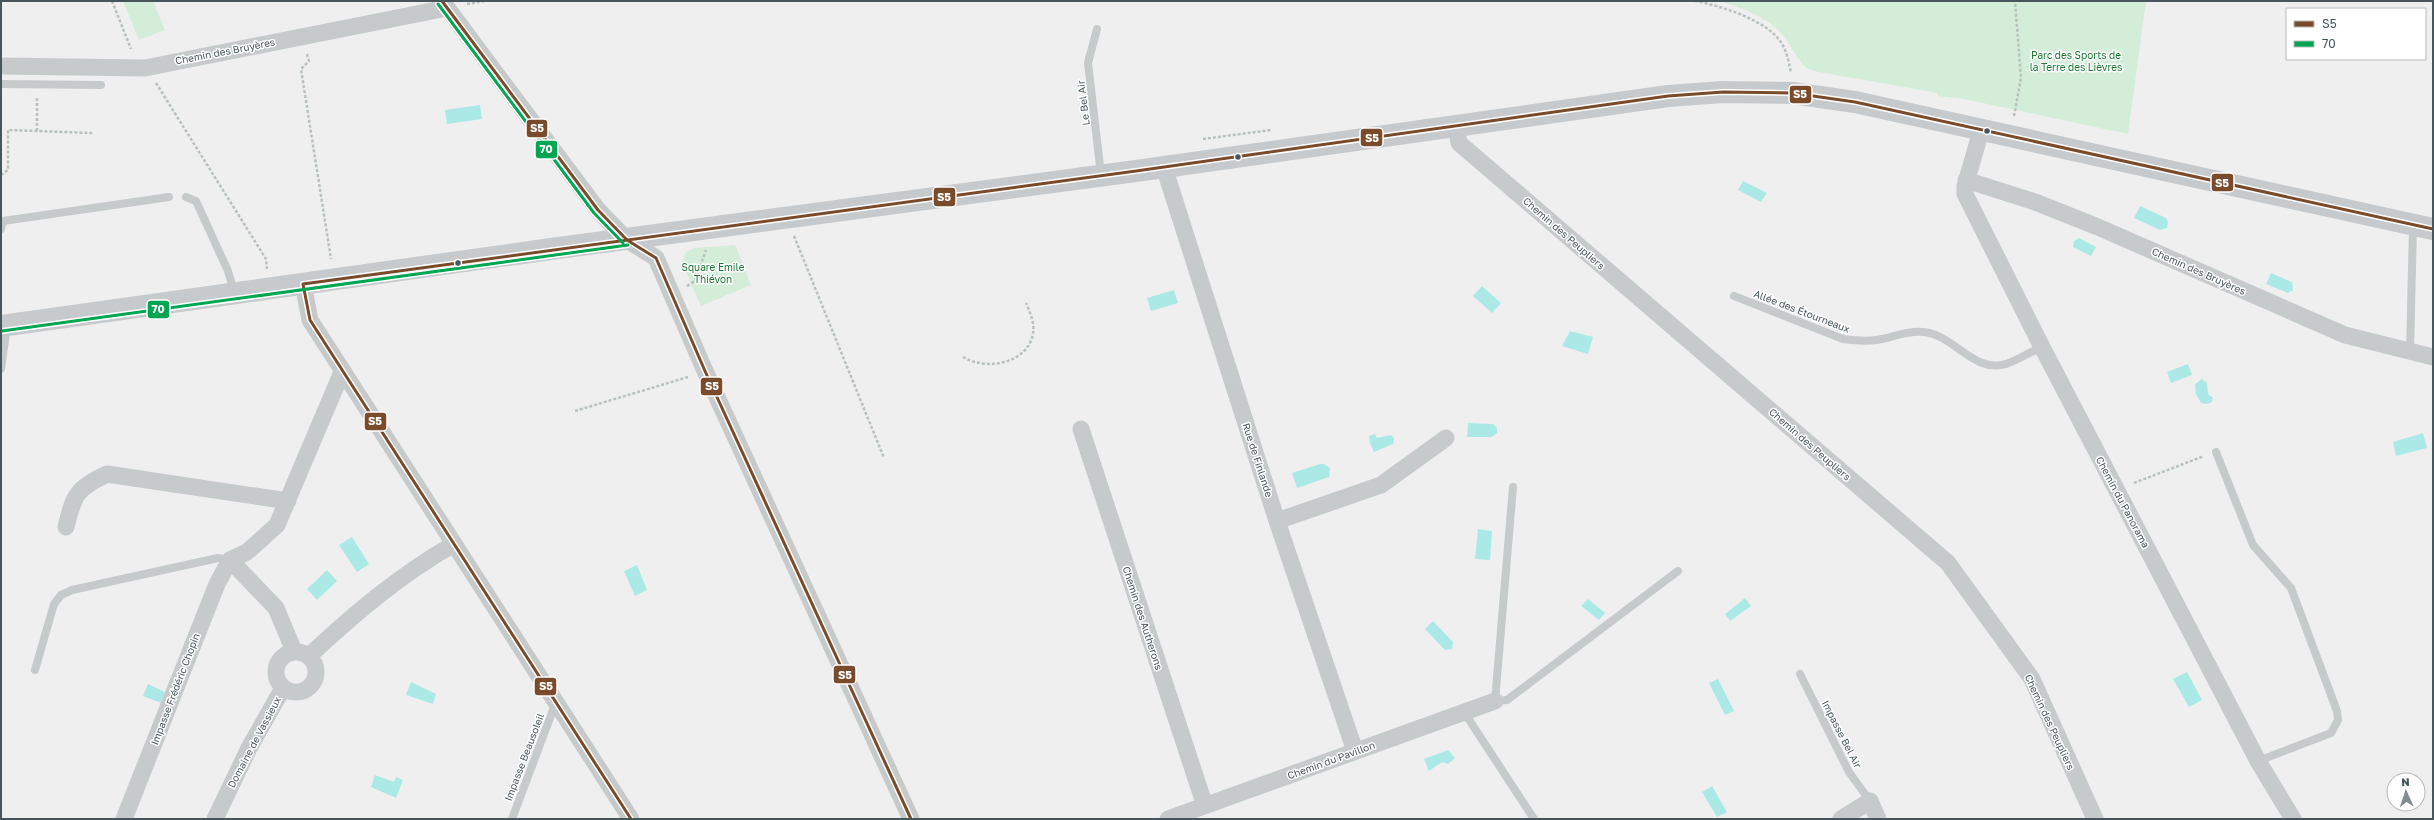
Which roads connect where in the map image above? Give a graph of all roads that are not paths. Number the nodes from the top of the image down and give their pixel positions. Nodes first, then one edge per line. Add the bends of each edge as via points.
1 (444, 4) edge
2 (1097, 29) dead end
3 (1, 66) edge
4 (1, 84) edge
5 (101, 85) dead end
6 (1456, 126) junction
7 (1981, 131) junction
8 (1164, 167) junction
9 (1101, 176) junction
10 (1966, 180) junction
11 (169, 196) dead end
12 (186, 197) dead end
13 (2423, 227) edge
14 (1, 229) edge
15 (627, 240) junction
16 (304, 284) junction
17 (234, 293) junction
18 (1734, 296) dead end
19 (4, 326) edge
20 (2042, 347) junction
21 (2410, 351) junction
22 (2433, 357) edge
23 (1, 368) edge
24 (342, 372) junction
25 (1081, 429) dead end
26 (1446, 438) dead end
27 (2216, 452) road end
28 (1513, 487) dead end
29 (288, 501) junction
30 (1277, 520) junction
31 (66, 527) dead end
32 (454, 544) junction
33 (230, 560) junction
34 (1678, 572) dead end
35 (302, 654) junction
36 (35, 670) dead end
37 (1800, 674) dead end
38 (283, 688) junction
39 (556, 701) junction
40 (1495, 701) junction
41 (1464, 712) junction
42 (1355, 751) junction
43 (2258, 760) junction
44 (1870, 801) junction
45 (1205, 806) junction
46 (124, 819) edge
47 (215, 819) edge
48 (512, 819) edge
49 (630, 819) edge
50 (911, 819) edge
51 (1168, 819) edge
52 (1534, 819) edge
53 (1841, 819) edge
54 (1878, 819) edge
55 (2095, 819) edge
56 (2293, 819) edge

1 - 3 street, Chemin des Bruyères via 304,36 142,68
1 - 15 street via 598,210
2 - 9 lane, Le Bel Air via 1088,63
4 - 5 lane
6 - 7 street via 1668,96 1723,92 1792,93 1855,102
6 - 8 street
6 - 55 street, Chemin des Peupliers via 1459,142 1948,564 2032,679
7 - 10 street
7 - 13 street
8 - 9 street
8 - 30 street, Rue de Finlande
9 - 15 street
10 - 20 street, Chemin du Panorama via 1965,194
10 - 21 street, Chemin des Bruyères via 2035,202 2098,227 2346,335
11 - 14 lane via 4,221
12 - 17 lane via 196,201 228,272
13 - 21 lane
15 - 16 street
15 - 50 street via 656,258 670,294
16 - 17 street
16 - 24 street via 310,320
17 - 19 street
18 - 20 lane, Allée des Étourneaux via 1843,339 1877,340 1909,332 1935,334 1985,364 2006,364
19 - 23 lane
20 - 43 street, Chemin du Panorama
21 - 22 street, Chemin des Bruyères
24 - 29 street
24 - 32 street
25 - 45 street, Chemin des Autherons
26 - 30 street via 1381,485
27 - 43 lane via 2253,545 2291,588 2337,711 2338,720 2331,733
28 - 40 lane
29 - 31 street via 107,474 88,483 74,497
29 - 33 street via 277,525 248,552
30 - 42 street, Rue de Finlande
32 - 35 street, Domaine de Vassieux via 419,564
32 - 39 street
33 - 35 street via 276,608
33 - 36 lane via 218,558 72,590 61,595 54,604
33 - 46 street, Impasse Frédéric Chopin via 216,584
34 - 40 lane via 1507,700
35 - 38 street, Domaine de Vassieux via 287,654 278,663 276,677
35 - 38 street, Domaine de Vassieux via 317,668 315,682 304,691 290,692
37 - 44 lane, Impasse Bel Air via 1849,772
38 - 47 street, Domaine de Vassieux via 249,748
39 - 48 lane, Impasse Beausoleil
39 - 49 street
40 - 41 street, Chemin du Pavillon
41 - 42 street, Chemin du Pavillon
41 - 52 lane
42 - 45 street, Chemin du Pavillon
43 - 56 street, Chemin du Panorama
44 - 53 street
44 - 54 street
45 - 51 street, Chemin du Pavillon

